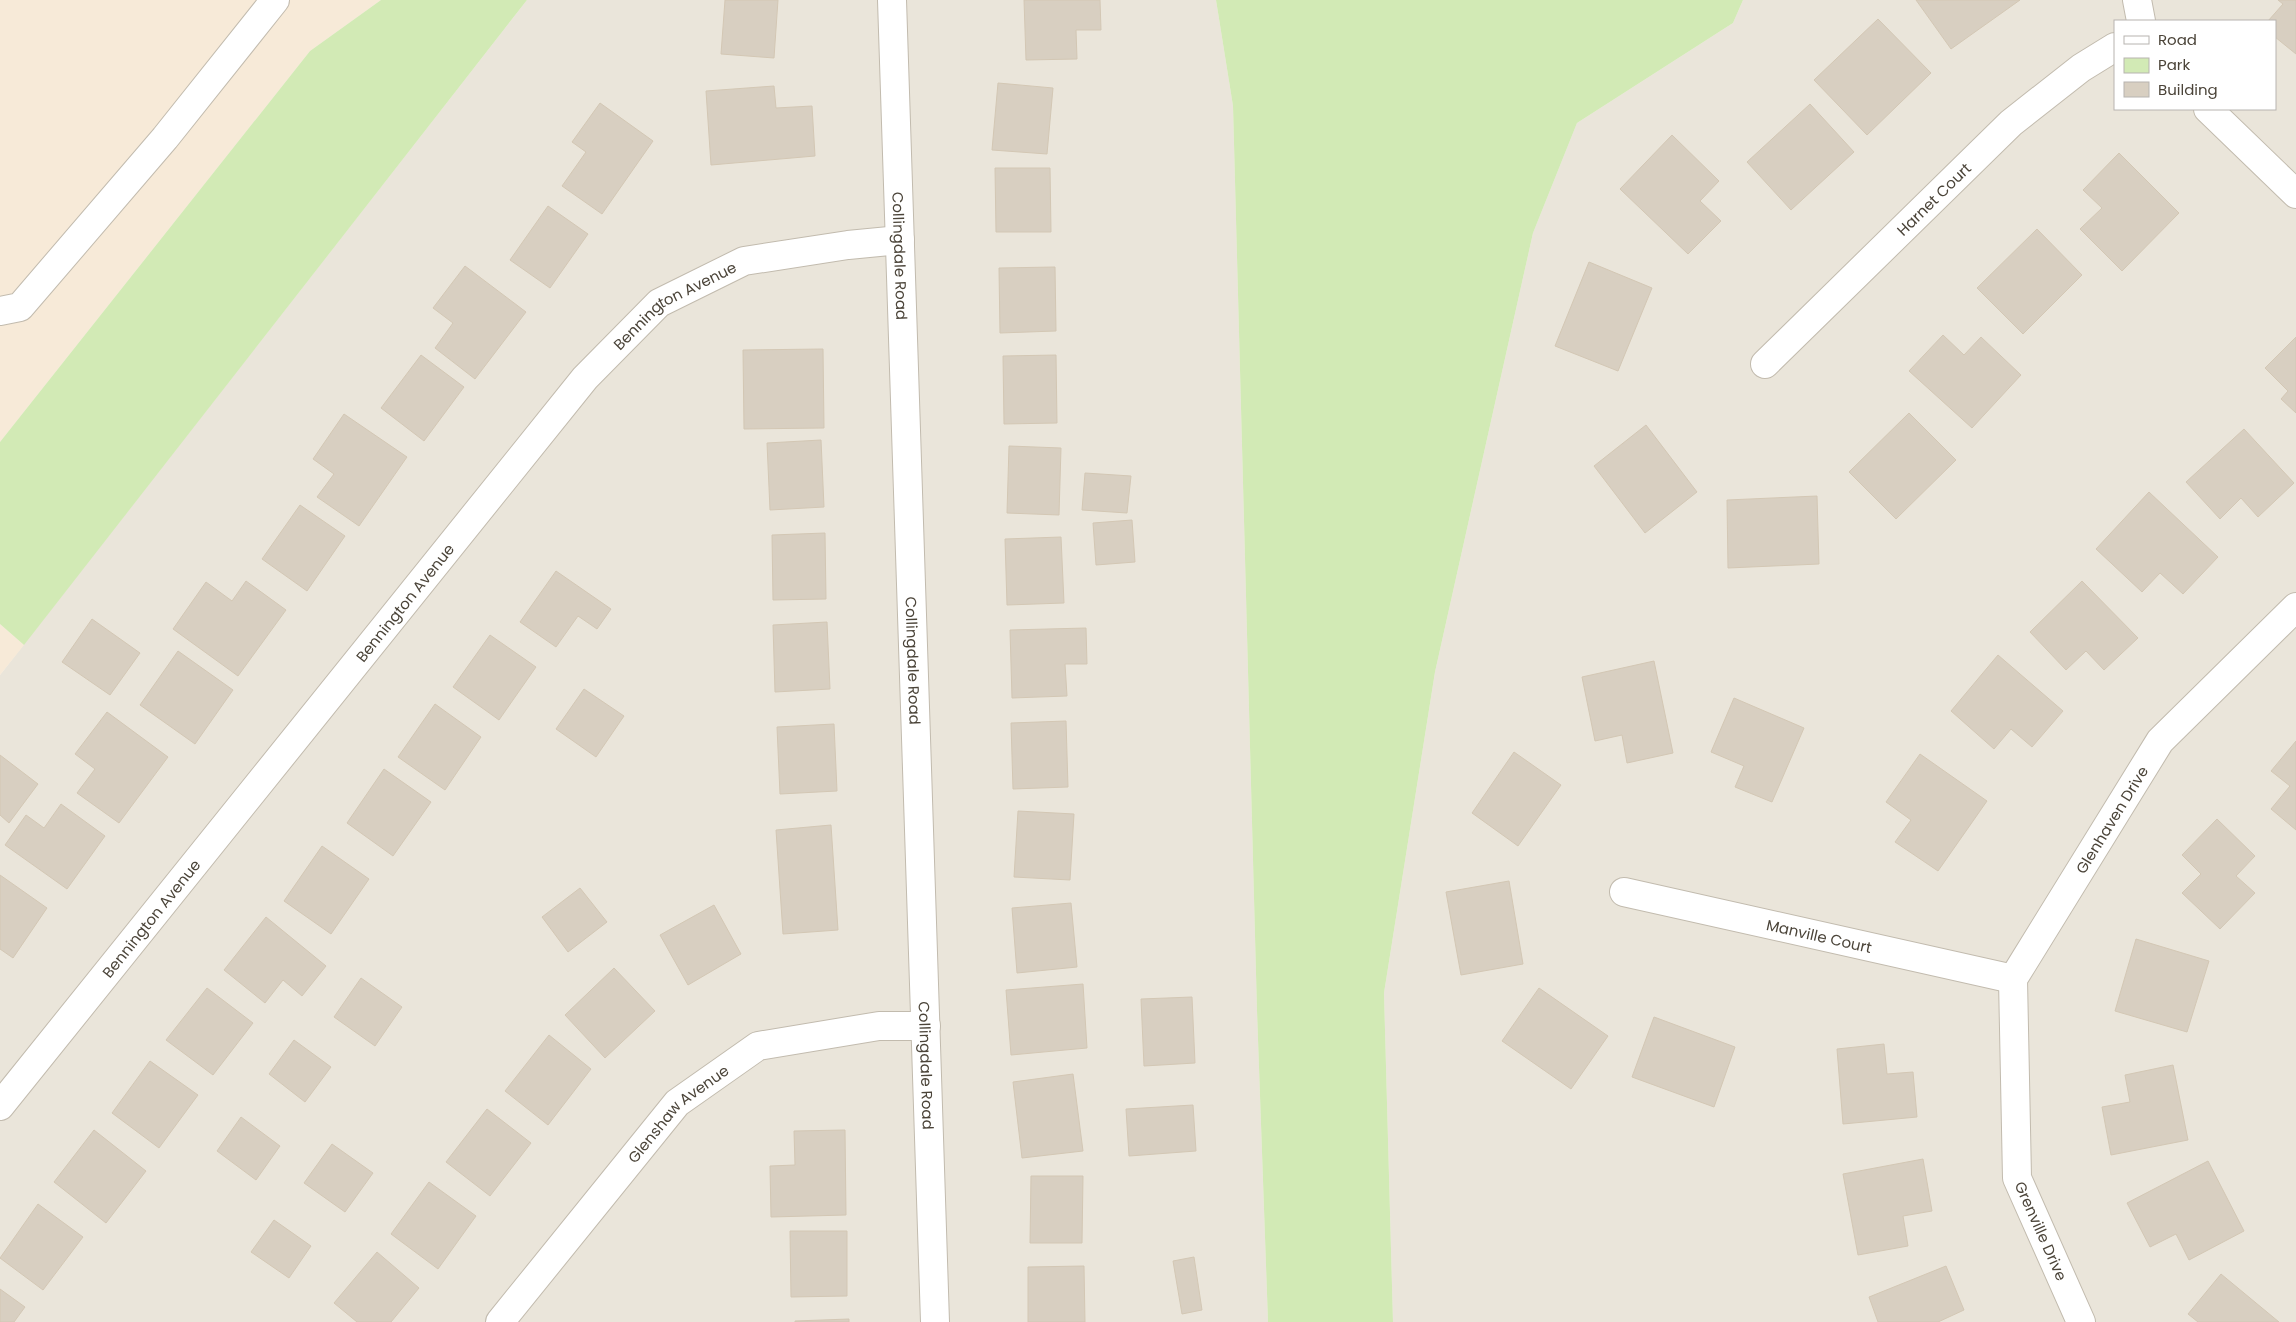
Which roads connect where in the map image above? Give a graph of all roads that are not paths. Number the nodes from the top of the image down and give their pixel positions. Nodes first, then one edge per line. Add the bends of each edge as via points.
1 (276, 0) edge
2 (892, 0) edge
3 (2137, 0) edge
4 (2141, 20) edge
5 (2114, 48) edge
6 (2209, 110) edge
7 (2296, 194) edge
8 (900, 240) junction
9 (0, 311) edge
10 (1765, 364) dead end
11 (2296, 607) edge
12 (1624, 892) dead end
13 (2013, 979) junction
14 (926, 1026) junction
15 (0, 1106) edge
16 (500, 1322) edge
17 (935, 1322) edge
18 (2081, 1322) edge

1 - 9 street via 165,138 20,307
2 - 8 street, Collingdale Road
3 - 4 street
5 - 10 street, Harnet Court via 2081,68 2011,123
6 - 7 street
8 - 14 street, Collingdale Road
8 - 15 street, Bennington Avenue via 744,262 659,303 586,378
11 - 13 street, Glenhaven Drive via 2160,741
12 - 13 street, Manville Court
13 - 18 street, Grenville Drive via 2017,1178
14 - 16 street, Glenshaw Avenue via 879,1026 758,1046 677,1103
14 - 17 street, Collingdale Road

